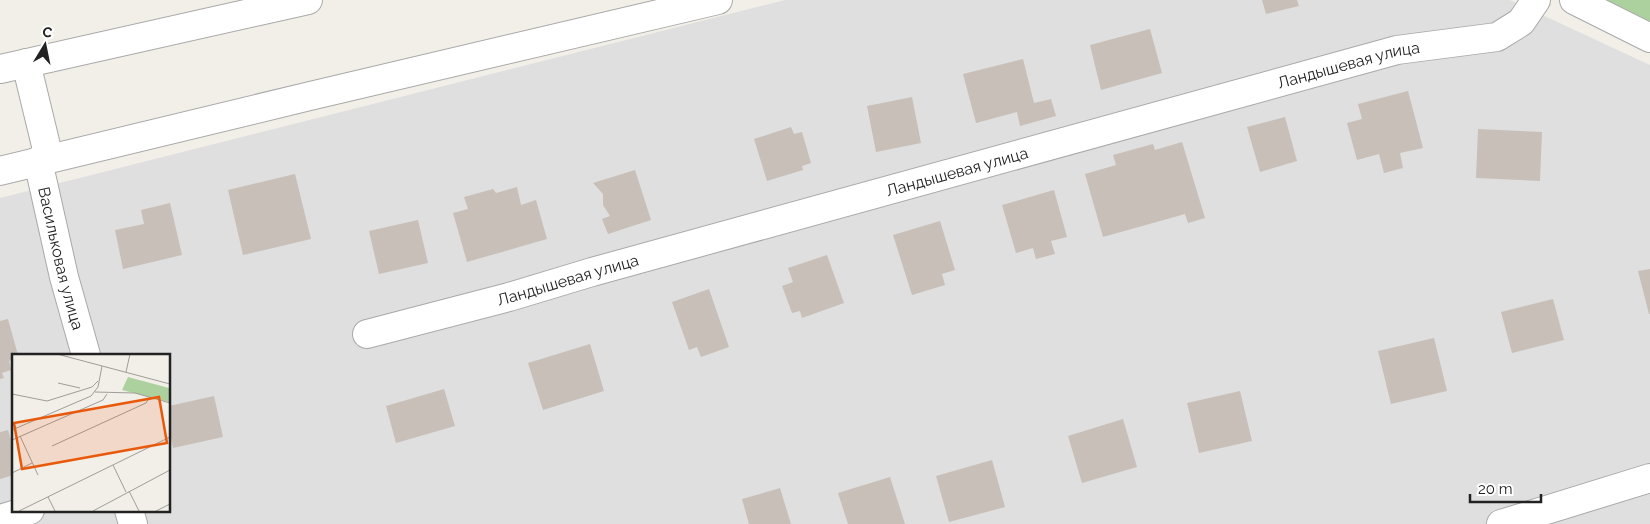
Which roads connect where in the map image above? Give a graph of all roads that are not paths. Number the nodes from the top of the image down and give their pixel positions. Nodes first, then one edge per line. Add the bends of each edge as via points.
1 (308, 0) edge
2 (718, 0) edge
3 (1536, 0) edge
4 (1574, 0) edge
5 (1650, 38) edge
6 (13, 66) edge
7 (43, 159) junction
8 (0, 171) edge
9 (367, 334) dead end
10 (86, 354) edge
11 (1650, 478) edge
12 (23, 512) edge
13 (0, 519) edge
14 (1501, 524) edge

1 - 6 street
2 - 7 street
3 - 9 street, Ландышевая улица via 1522,22 1497,37 1397,50
4 - 5 street
6 - 7 street, Васильковая улица
7 - 8 street
7 - 10 street, Васильковая улица via 64,277
11 - 14 street
12 - 13 street

